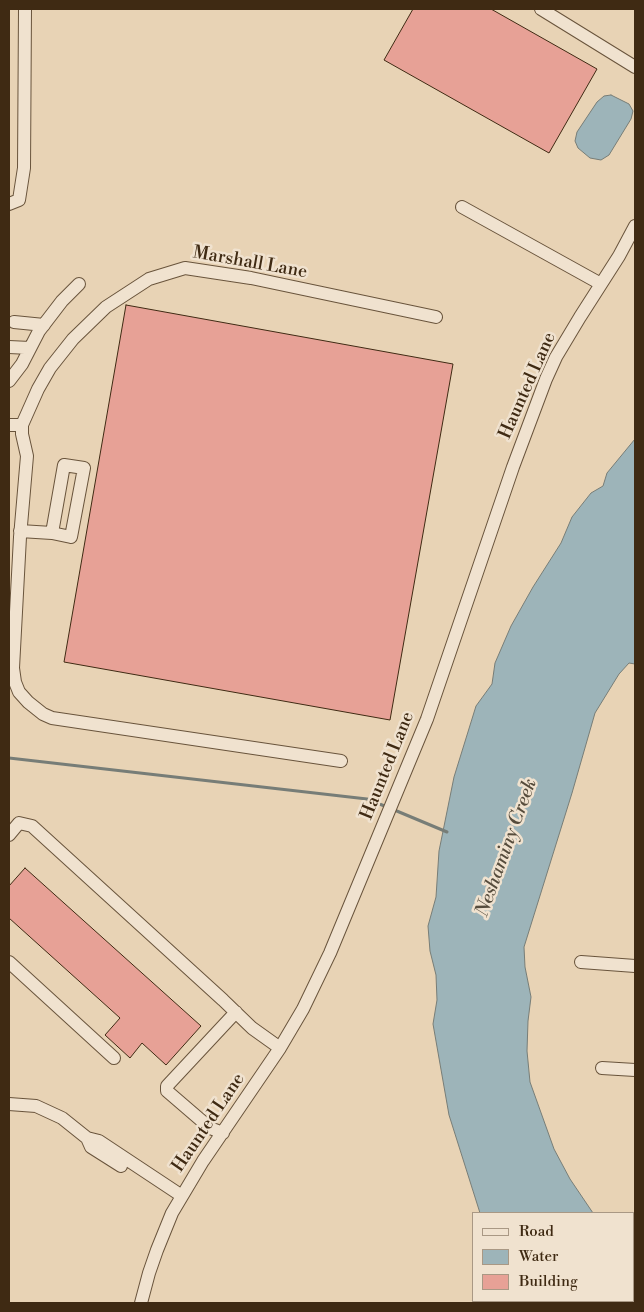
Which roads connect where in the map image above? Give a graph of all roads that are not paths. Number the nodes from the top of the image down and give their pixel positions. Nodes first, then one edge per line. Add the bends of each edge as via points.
1 (26, 9) edge
2 (541, 9) edge
3 (635, 67) edge
4 (9, 204) edge
5 (462, 207) dead end
6 (635, 226) edge
7 (79, 284) dead end
8 (601, 284) junction
9 (436, 317) dead end
10 (14, 322) dead end
11 (44, 324) junction
12 (9, 347) edge
13 (30, 348) junction
14 (9, 381) edge
15 (15, 425) edge
16 (20, 531) junction
17 (52, 533) junction
18 (341, 761) dead end
19 (9, 834) edge
20 (9, 962) edge
21 (581, 962) dead end
22 (635, 966) edge
23 (236, 1012) junction
24 (280, 1048) junction
25 (114, 1058) dead end
26 (602, 1068) dead end
27 (635, 1070) edge
28 (9, 1104) edge
29 (223, 1133) junction
30 (180, 1200) junction
31 (141, 1303) edge

1 - 4 street via 24,168 19,200
2 - 3 street
5 - 8 street
6 - 8 street, Haunted Lane
7 - 11 street
8 - 24 street, Haunted Lane via 546,379 427,719 330,953
9 - 15 street, Marshall Lane via 251,278 185,268 149,279 106,307 73,339 50,368
10 - 11 street
11 - 13 street
12 - 13 street
13 - 14 street
15 - 16 street via 22,434 27,456
16 - 17 street
16 - 18 street via 13,668 19,692 43,714 52,718
17 - 17 street via 64,465 84,468 71,537
19 - 23 street via 19,823 32,826
20 - 25 street
21 - 22 street
23 - 24 street
23 - 29 street via 168,1086 167,1091 210,1128
24 - 29 street, Haunted Lane
26 - 27 street
28 - 30 street via 36,1106 62,1118 87,1138 91,1147
29 - 30 street, Haunted Lane
30 - 31 street, Haunted Lane via 157,1250

